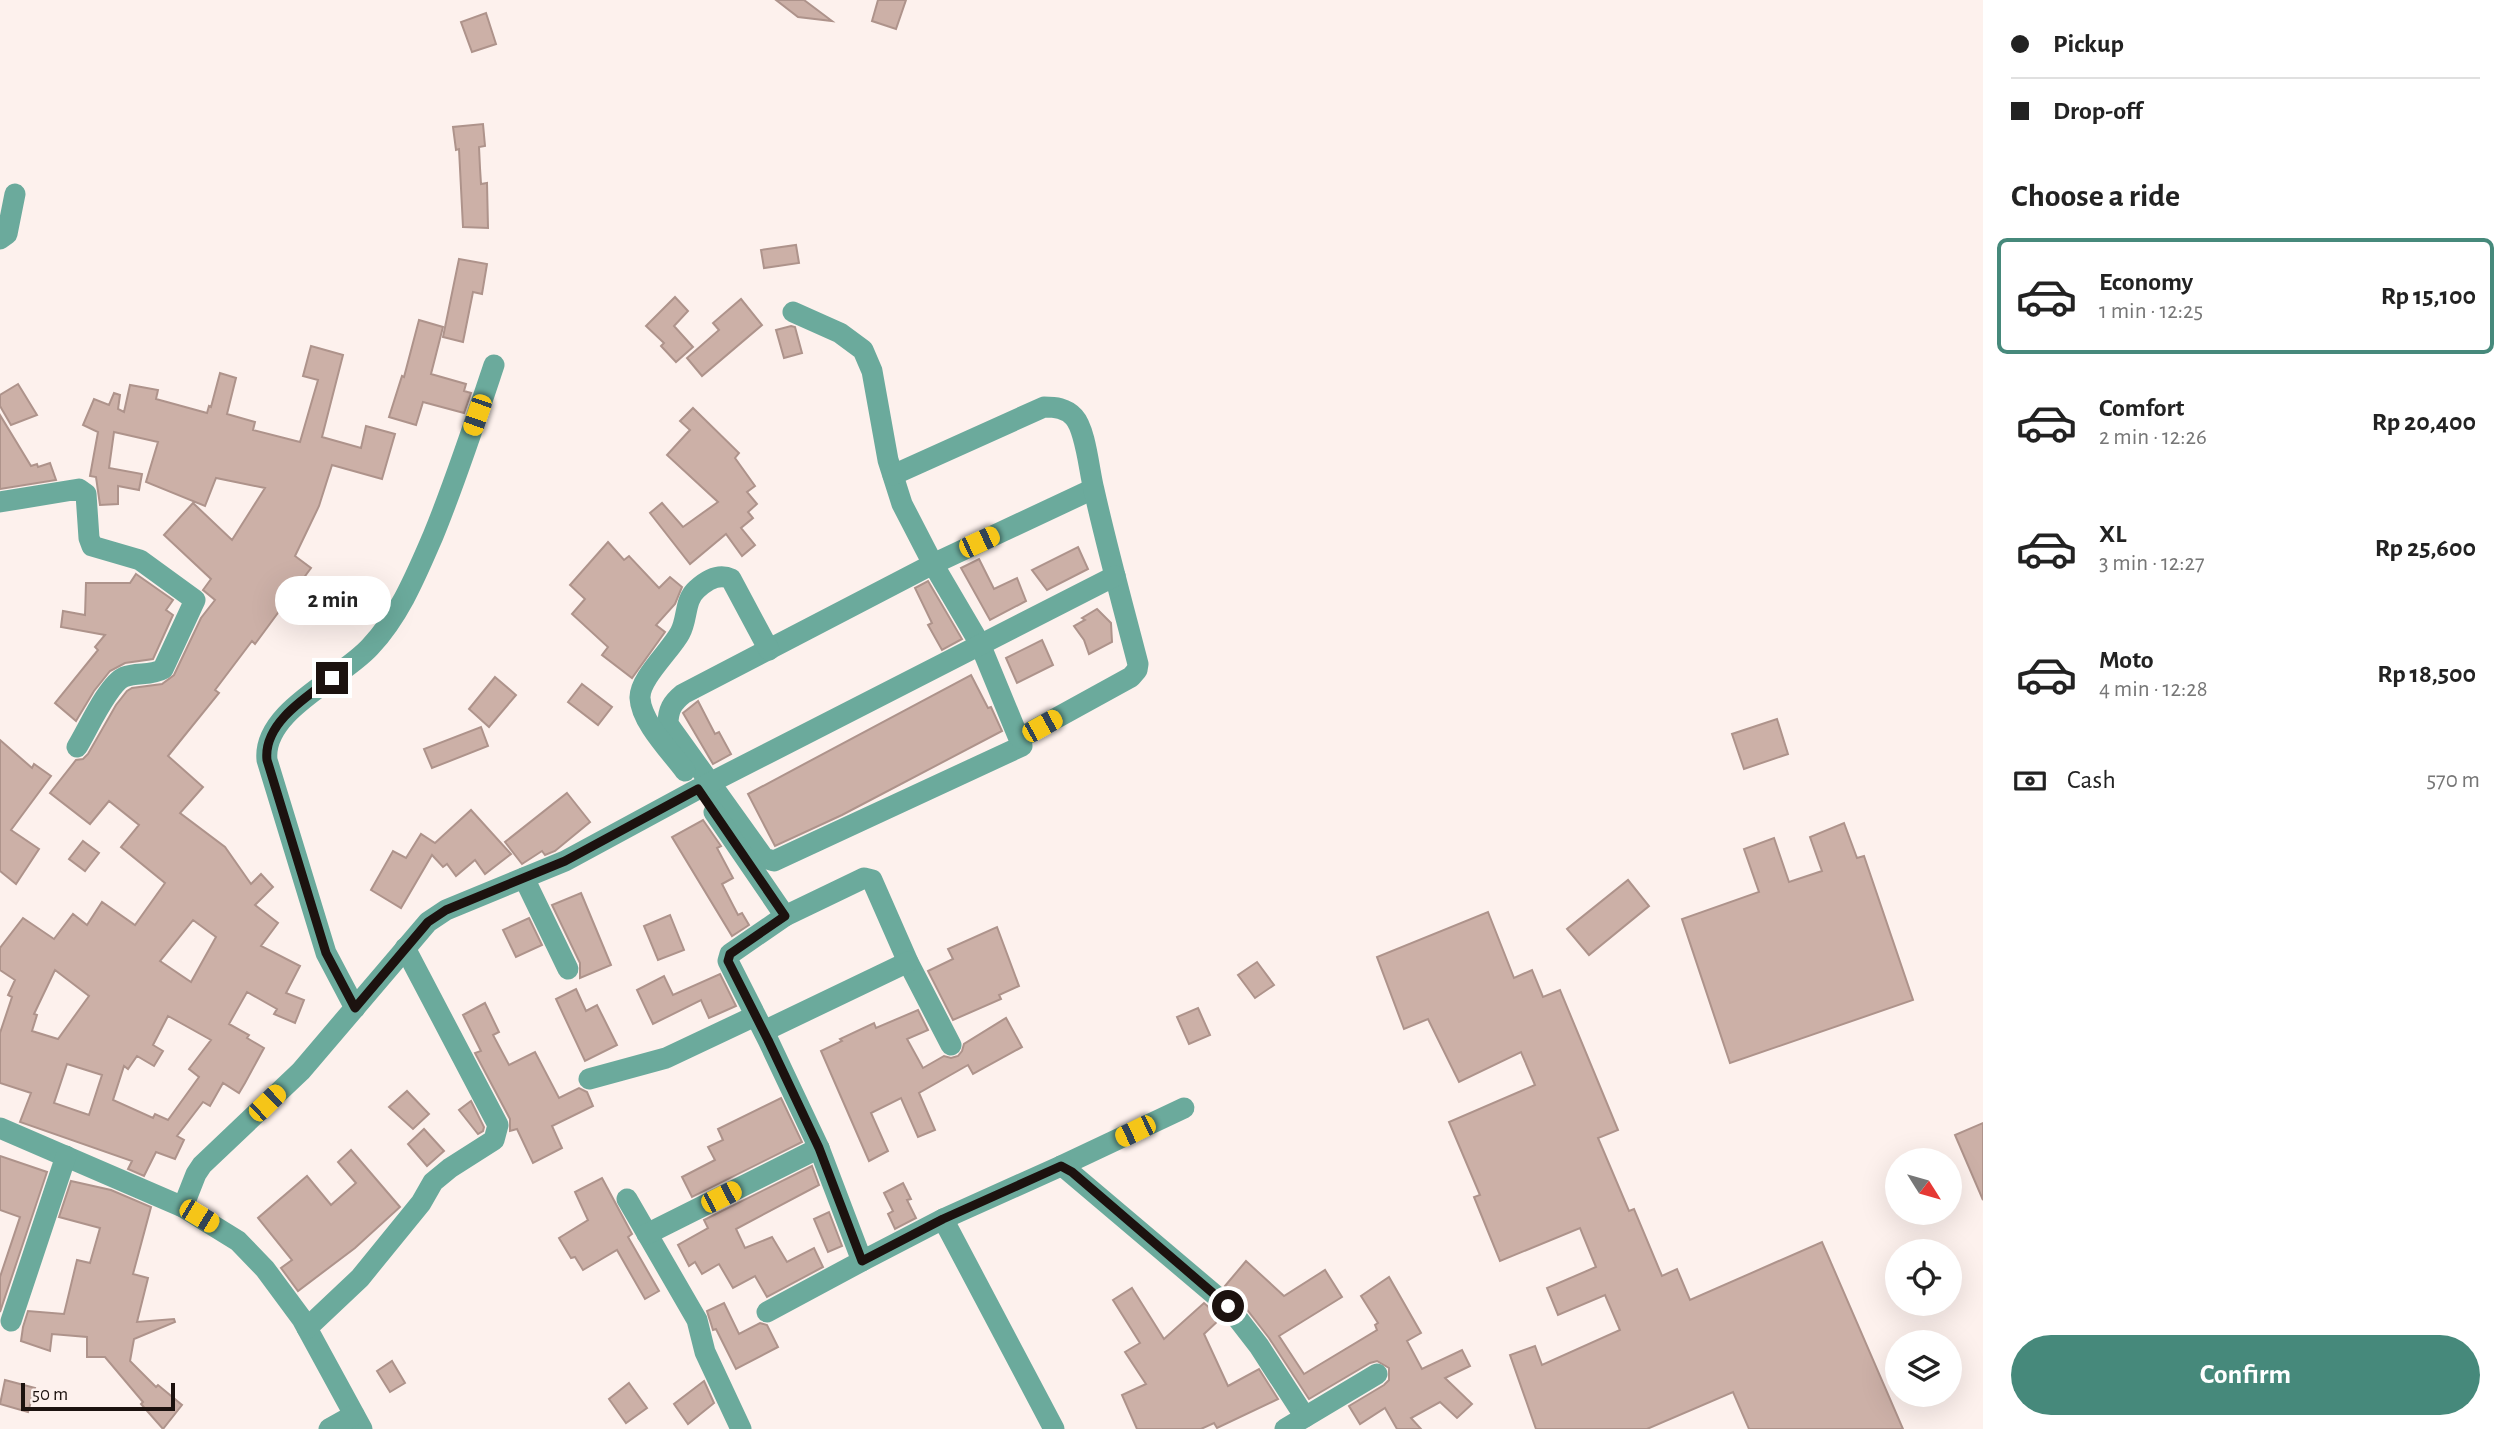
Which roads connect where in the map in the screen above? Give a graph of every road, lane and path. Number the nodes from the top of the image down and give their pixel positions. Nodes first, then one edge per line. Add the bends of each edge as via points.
1 (15, 194) dead end
2 (0, 239) edge
3 (793, 312) dead end
4 (494, 365) dead end
5 (893, 475) junction
6 (1093, 489) junction
7 (0, 502) edge
8 (933, 564) junction
9 (1115, 576) junction
10 (980, 644) junction
11 (769, 650) junction
12 (1020, 738) junction
13 (77, 747) dead end
14 (705, 785) junction
15 (524, 878) junction
16 (785, 916) junction
17 (405, 948) junction
18 (908, 962) junction
19 (568, 969) dead end
20 (355, 1008) junction
21 (759, 1023) junction
22 (951, 1045) dead end
23 (589, 1079) dead end
24 (1184, 1108) dead end
25 (0, 1128) edge
26 (819, 1148) junction
27 (66, 1156) junction
28 (1061, 1166) junction
29 (627, 1199) dead end
30 (183, 1207) junction
31 (943, 1219) junction
32 (647, 1234) junction
33 (862, 1261) junction
34 (768, 1312) dead end
35 (11, 1321) dead end
36 (307, 1328) junction
37 (1377, 1374) dead end
38 (1305, 1417) junction
39 (358, 1422) edge
40 (329, 1429) edge
41 (741, 1429) edge
42 (1054, 1429) edge
43 (1285, 1429) edge

1 - 2 street via 7,234
3 - 5 street via 840,333 863,350 872,371
4 - 20 street via 452,490 408,594 370,647 290,708 266,747 326,953
5 - 6 street via 1044,407 1056,407 1075,417 1080,427
5 - 8 street via 902,504
6 - 8 street
6 - 9 street
7 - 13 street via 79,489 86,494 92,546 140,560 194,597 163,670 124,677 113,685
8 - 10 street
8 - 11 street
9 - 10 street
9 - 12 street via 1137,670
10 - 12 street
10 - 14 street
11 - 14 street via 683,694 668,713 668,724
11 - 14 street via 731,579 715,577 690,598 679,636 644,684 640,697 649,724
12 - 14 street via 1022,747 1016,751 774,861 764,858
14 - 15 street via 565,861
14 - 16 street
15 - 17 street via 446,910
15 - 19 street
16 - 18 street via 870,879
16 - 21 street via 730,954 728,961
17 - 20 street
17 - 36 street via 498,1125 496,1135 433,1182 360,1278
18 - 21 street
18 - 22 street
20 - 30 street via 301,1071 202,1165
21 - 23 street via 666,1058
21 - 26 street
24 - 28 street
25 - 27 street
26 - 32 street
26 - 33 street
27 - 30 street
27 - 35 street
28 - 31 street
28 - 38 street via 1228,1306
29 - 32 street
30 - 36 street via 238,1241 265,1269
31 - 33 street
31 - 42 street
32 - 41 street via 697,1320 705,1352
33 - 34 street
36 - 39 street
37 - 38 street
38 - 43 street
39 - 40 street

